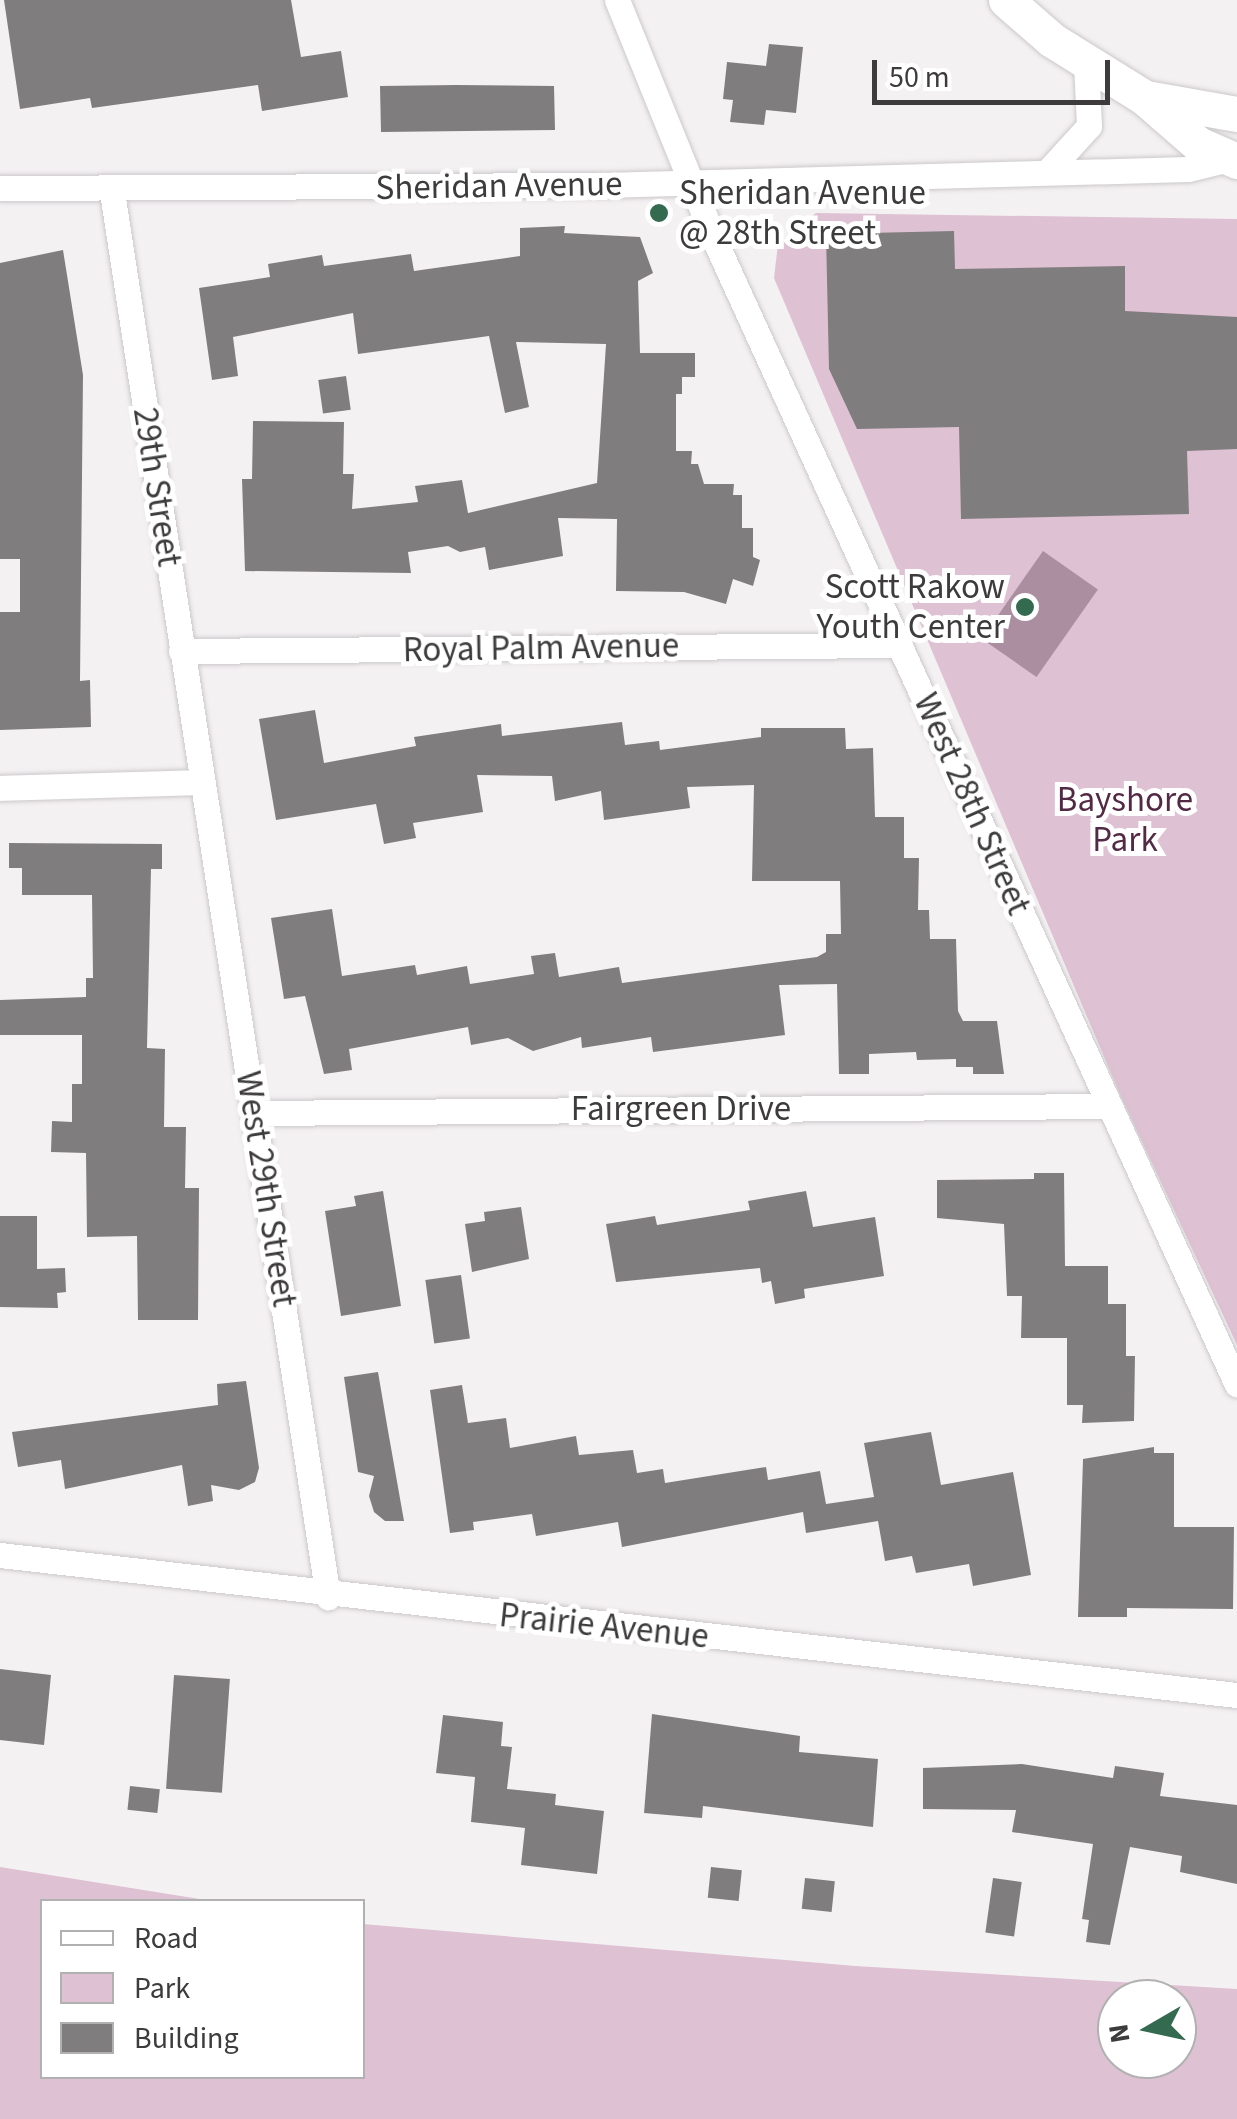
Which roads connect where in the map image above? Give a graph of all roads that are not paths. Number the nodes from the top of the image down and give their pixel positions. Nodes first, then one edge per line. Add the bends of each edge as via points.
1 (616, 0) edge
2 (1006, 0) edge
3 (1086, 64) junction
4 (1145, 98) junction
5 (1237, 114) edge
6 (1235, 159) edge
7 (1048, 171) junction
8 (694, 182) junction
9 (0, 188) edge
10 (112, 192) junction
11 (900, 645) junction
12 (181, 651) junction
13 (199, 782) junction
14 (0, 788) edge
15 (1107, 1106) junction
16 (254, 1112) junction
17 (1237, 1385) edge
18 (0, 1555) edge
19 (328, 1597) junction
20 (1237, 1680) edge
21 (1210, 1690) junction
22 (1237, 1695) edge

1 - 8 street, West 28th Street
2 - 3 main road
3 - 4 main road
3 - 7 street via 1089,126
4 - 5 main road
4 - 6 main road via 1198,144
6 - 7 street, Sheridan Avenue via 1188,169
7 - 8 street, Sheridan Avenue
8 - 10 street, Sheridan Avenue
8 - 11 street, West 28th Street
9 - 10 street, Sheridan Avenue
10 - 12 street, 29th Street
11 - 12 street, Royal Palm Avenue
11 - 15 street, West 28th Street
12 - 13 street, 29th Street
13 - 14 street
13 - 16 street, West 29th Street
15 - 16 street, Fairgreen Drive
15 - 17 street, West 28th Street
16 - 19 street, West 29th Street
18 - 19 street, Prairie Avenue
19 - 21 street, Prairie Avenue
20 - 21 street, Prairie Avenue
21 - 22 street, Prairie Avenue

